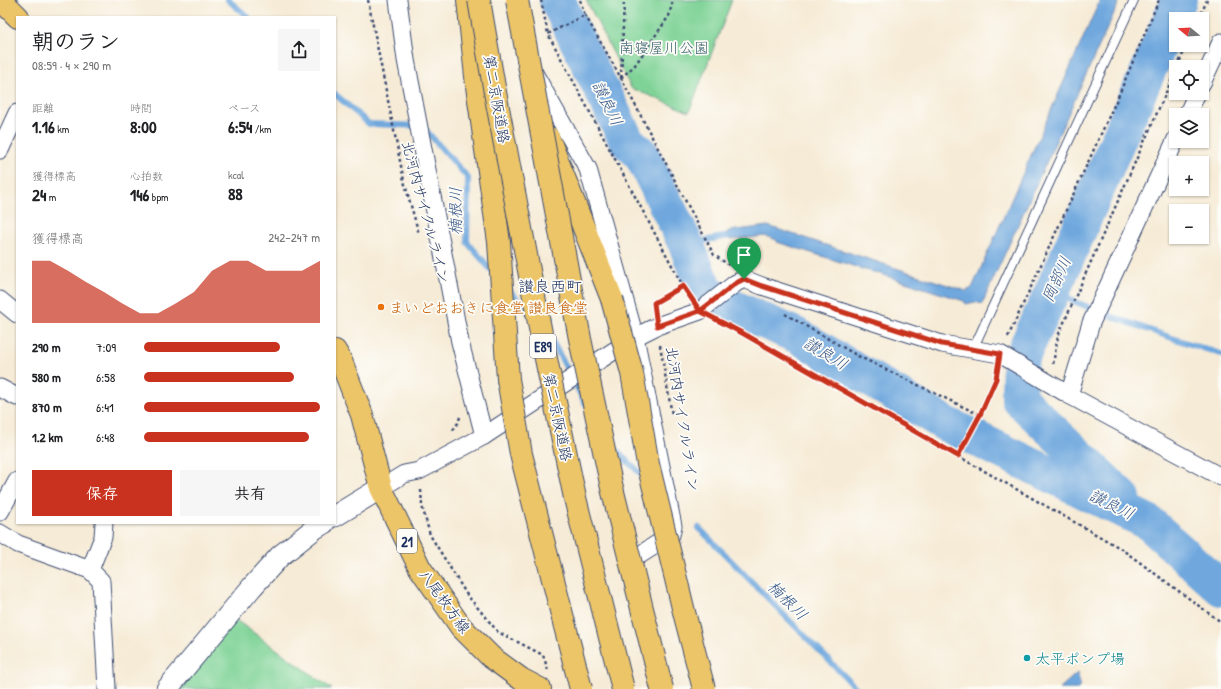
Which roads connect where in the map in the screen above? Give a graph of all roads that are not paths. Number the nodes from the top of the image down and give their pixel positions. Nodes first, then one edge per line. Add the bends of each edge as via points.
1 (1, 0) edge
2 (398, 0) edge
3 (468, 0) edge
4 (479, 0) edge
5 (517, 0) edge
6 (1134, 0) edge
7 (17, 16) edge
8 (1221, 42) edge
9 (1209, 68) edge
10 (533, 71) dead end
11 (16, 115) edge
12 (544, 129) dead end
13 (1172, 148) edge
14 (0, 150) edge
15 (0, 300) edge
16 (16, 313) edge
17 (635, 337) junction
18 (973, 349) junction
19 (336, 353) edge
20 (0, 388) edge
21 (1069, 395) junction
22 (16, 396) edge
23 (484, 436) junction
24 (1221, 476) edge
25 (16, 483) edge
26 (381, 488) junction
27 (0, 512) edge
28 (336, 515) edge
29 (104, 524) edge
30 (322, 524) edge
31 (0, 533) edge
32 (635, 558) dead end
33 (90, 570) junction
34 (545, 682) edge
35 (107, 689) edge
36 (167, 689) edge
37 (581, 689) edge
38 (624, 689) edge
39 (662, 689) edge
40 (704, 689) edge

1 - 7 main road
2 - 23 street via 406,60 460,342
3 - 37 main road, bridge via 498,242 508,379 521,454
4 - 38 main road, 第二京阪道路 / E89, bridge via 575,498
5 - 39 main road, E89, bridge via 580,339 612,488
6 - 18 lane
8 - 9 street
10 - 17 street via 588,169
11 - 14 street
12 - 40 main road, bridge via 612,299 632,373 648,464
13 - 21 street via 1090,323
15 - 16 street
17 - 18 street via 703,309 740,281 942,344
17 - 23 street
17 - 32 street via 673,526 672,535
18 - 21 street via 1004,356
19 - 26 main road, 八尾枚方線 / 21 via 362,415
20 - 22 street
21 - 24 street
23 - 26 street via 419,471 404,474
25 - 27 street
26 - 28 street
26 - 34 main road, 八尾枚方線 / 21 via 420,568 461,627 490,657 521,679
29 - 33 street via 103,537
30 - 36 street via 280,556
31 - 33 street via 18,544
33 - 35 street via 101,581

